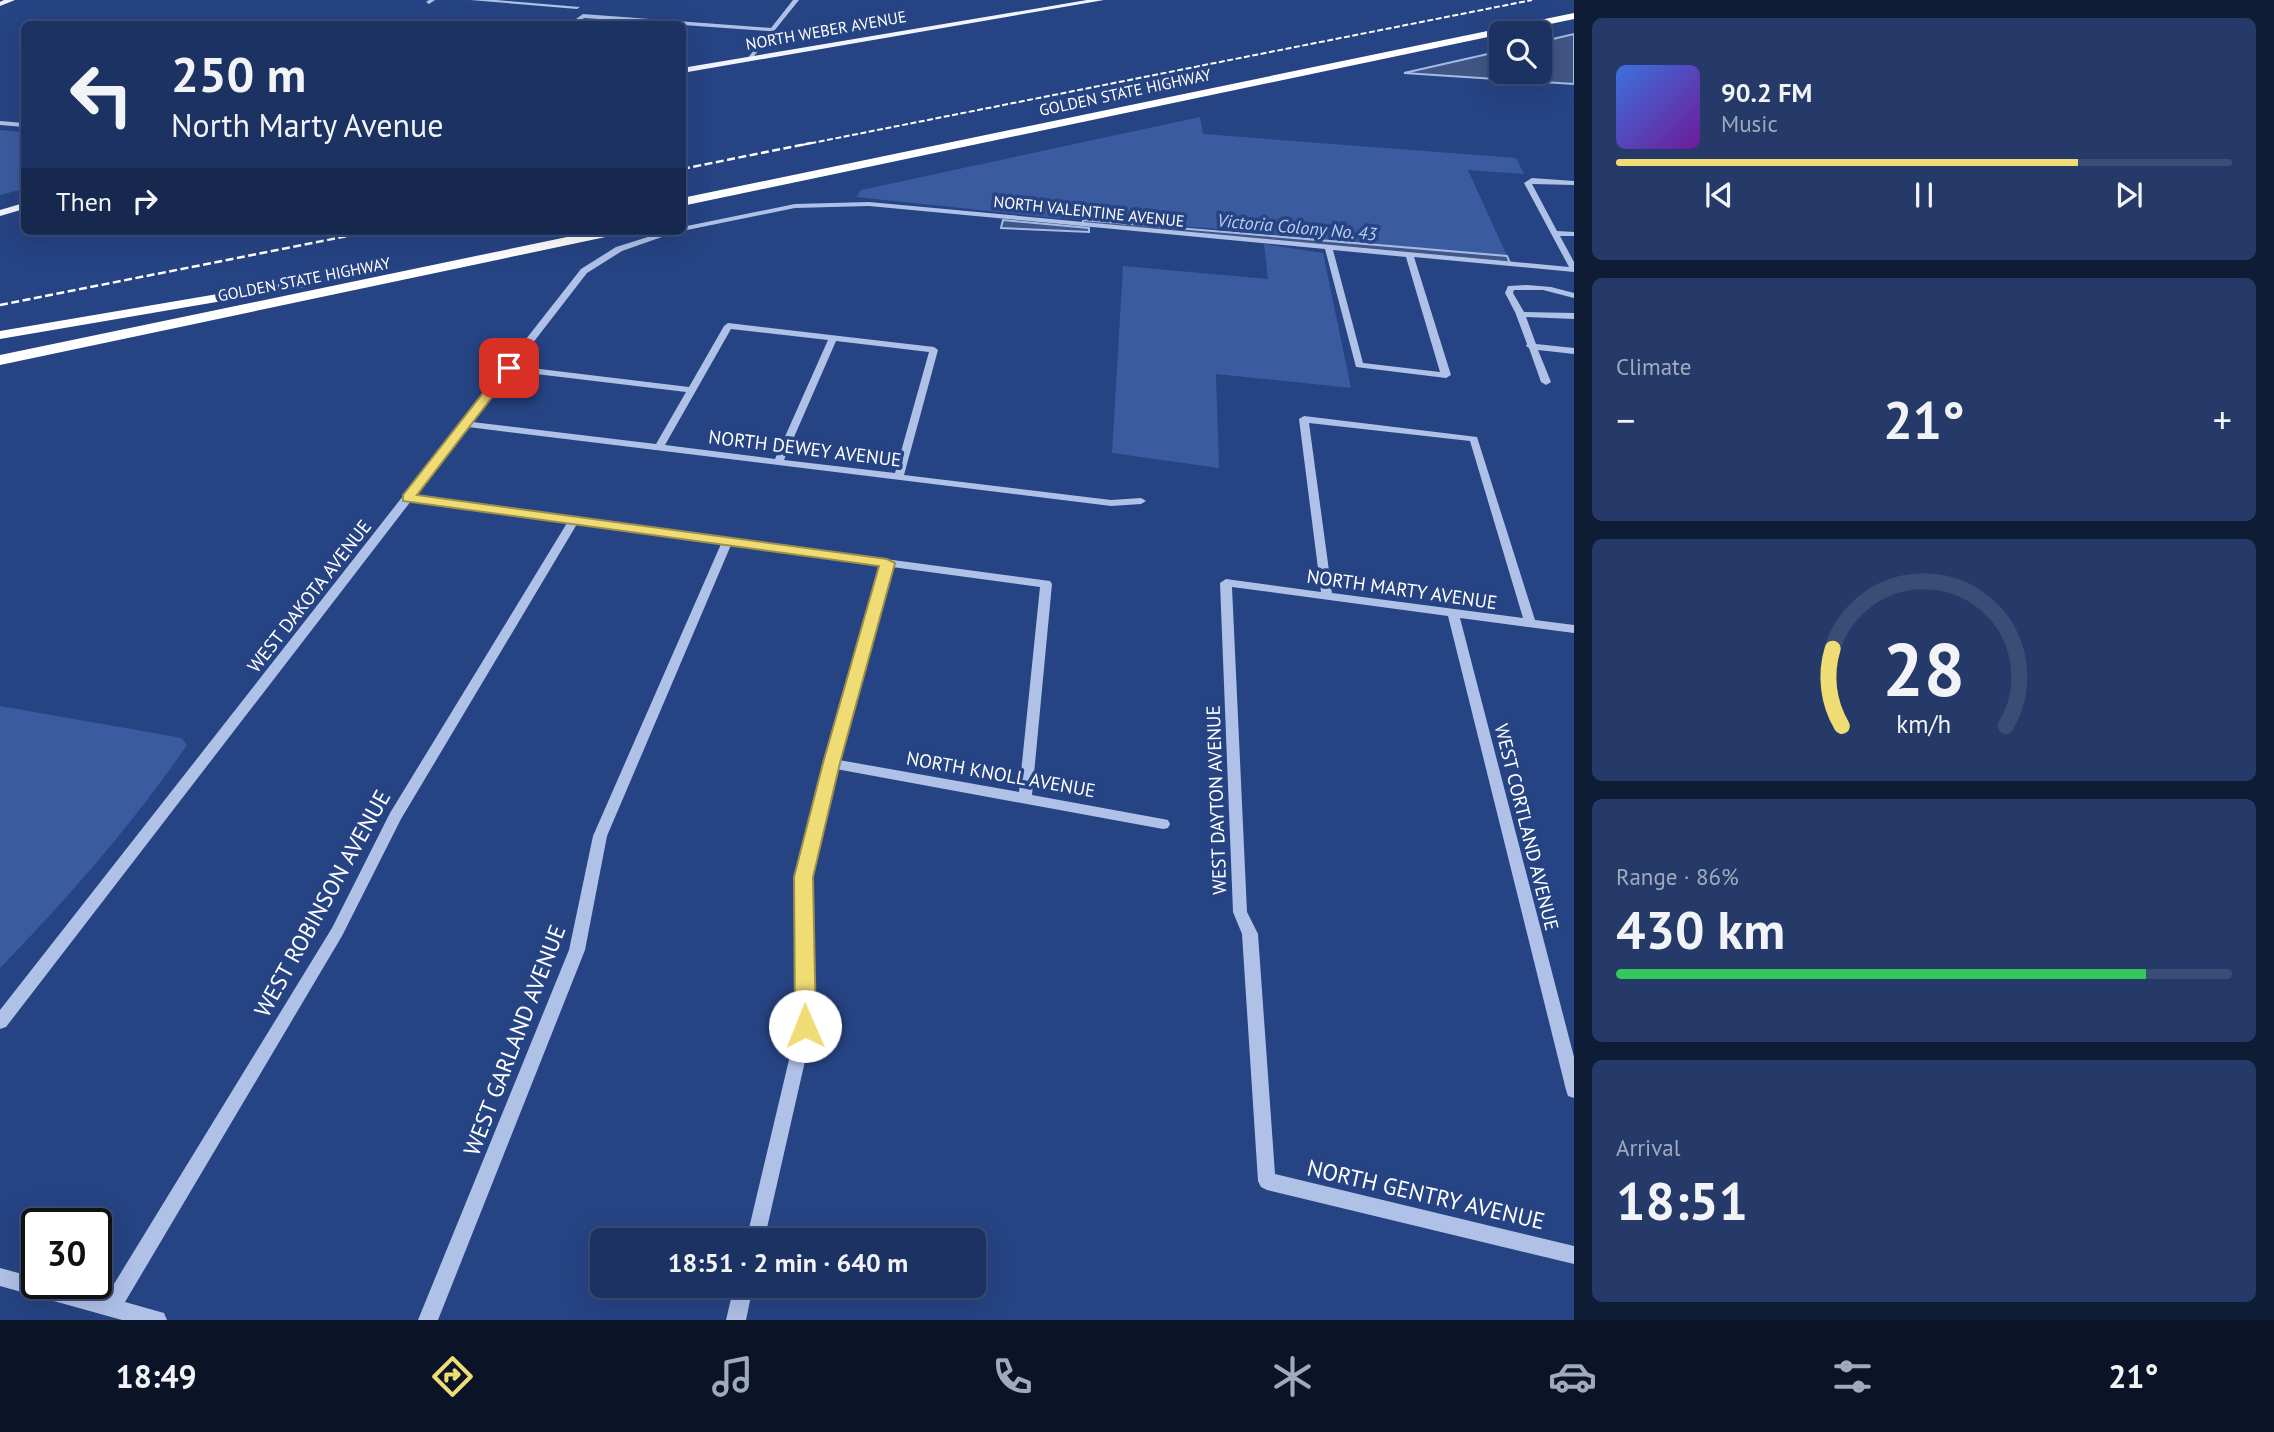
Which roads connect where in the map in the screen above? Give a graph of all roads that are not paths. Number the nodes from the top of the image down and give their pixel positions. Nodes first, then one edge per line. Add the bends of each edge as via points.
1 (11, 0) edge
2 (473, 0) edge
3 (587, 0) edge
4 (796, 0) edge
5 (1100, 0) edge
6 (0, 4) edge
7 (1574, 16) edge
8 (576, 21) edge
9 (642, 21) edge
10 (1574, 24) edge
11 (686, 25) edge
12 (1552, 29) edge
13 (772, 30) junction
14 (1489, 43) edge
15 (750, 59) junction
16 (686, 70) edge
17 (0, 123) edge
18 (21, 125) edge
19 (860, 178) dead end
20 (1574, 183) edge
21 (764, 199) dead end
22 (686, 201) edge
23 (21, 207) edge
24 (0, 213) edge
25 (686, 215) edge
26 (686, 228) edge
27 (1555, 233) junction
28 (1574, 234) edge
29 (528, 235) edge
30 (597, 235) edge
31 (663, 235) edge
32 (1329, 248) junction
33 (1410, 256) junction
34 (1574, 270) edge
35 (306, 283) junction
36 (1574, 296) edge
37 (287, 302) junction
38 (1521, 314) junction
39 (1574, 316) edge
40 (0, 335) edge
41 (833, 338) junction
42 (1530, 346) junction
43 (0, 347) edge
44 (1574, 351) edge
45 (0, 359) edge
46 (509, 368) junction
47 (0, 374) edge
48 (1546, 382) dead end
49 (690, 390) junction
50 (465, 424) junction
51 (657, 449) junction
52 (779, 461) junction
53 (899, 476) junction
54 (408, 498) junction
55 (1141, 501) dead end
56 (573, 522) junction
57 (727, 542) junction
58 (887, 563) junction
59 (1226, 583) joint
60 (1327, 596) junction
61 (1453, 614) junction
62 (1530, 623) junction
63 (1574, 629) edge
64 (831, 763) junction
65 (1025, 798) junction
66 (1163, 824) dead end
67 (0, 1021) edge
68 (1574, 1090) edge
69 (1268, 1181) joint
70 (758, 1228) edge
71 (1574, 1255) edge
72 (0, 1277) edge
73 (741, 1298) edge
74 (111, 1307) junction
75 (157, 1320) edge
76 (428, 1320) edge
77 (736, 1320) edge

1 - 6 main road
2 - 3 street via 577,9
4 - 13 street
5 - 15 main road, NORTH WEBER AVENUE
7 - 22 highway, GOLDEN STATE HIGHWAY
8 - 9 street via 583,16
10 - 12 highway
11 - 13 street
13 - 15 street
14 - 19 highway, GOLDEN STATE HIGHWAY
15 - 16 main road, NORTH WEBER AVENUE
17 - 18 street
20 - 27 street via 1528,183
21 - 25 highway
23 - 24 main road
26 - 32 street, NORTH VALENTINE AVENUE via 795,206 869,204
27 - 28 street
27 - 34 street
29 - 35 highway, GOLDEN STATE HIGHWAY
30 - 37 highway, GOLDEN STATE HIGHWAY
31 - 46 street, WEST DAKOTA AVENUE via 619,249 584,271
32 - 33 street, NORTH VALENTINE AVENUE
32 - 33 street via 1359,365 1446,375
33 - 34 street, NORTH VALENTINE AVENUE
35 - 40 highway
35 - 43 highway, GOLDEN STATE HIGHWAY
36 - 38 street via 1548,288 1511,288 1509,293
37 - 45 highway, GOLDEN STATE HIGHWAY
37 - 47 highway
38 - 39 street
38 - 42 street
41 - 49 street via 728,326
41 - 52 street
41 - 53 street via 934,350
42 - 44 street
42 - 48 street
46 - 49 street
46 - 50 street, WEST DAKOTA AVENUE
49 - 51 street
50 - 51 street, NORTH DEWEY AVENUE
50 - 54 street, WEST DAKOTA AVENUE
51 - 52 street, NORTH DEWEY AVENUE
52 - 53 street, NORTH DEWEY AVENUE
53 - 55 street, NORTH DEWEY AVENUE via 1111,503
54 - 56 street
54 - 67 street, WEST DAKOTA AVENUE
56 - 57 street
56 - 74 street, WEST ROBINSON AVENUE via 395,817 337,932
57 - 58 street
57 - 76 street, WEST GARLAND AVENUE via 600,836 577,950
58 - 64 street
58 - 65 street via 1046,584
59 - 60 street, NORTH MARTY AVENUE
59 - 69 street, WEST DAYTON AVENUE via 1240,912 1250,934
60 - 61 street, NORTH MARTY AVENUE
60 - 62 street via 1304,419 1474,439
61 - 62 street, NORTH MARTY AVENUE
61 - 68 street, WEST CORTLAND AVENUE
62 - 63 street, NORTH MARTY AVENUE
64 - 65 street, NORTH KNOLL AVENUE
64 - 70 street via 804,877 805,1026
65 - 66 street, NORTH KNOLL AVENUE
69 - 71 street, NORTH GENTRY AVENUE
72 - 74 street
73 - 77 street
74 - 75 street

